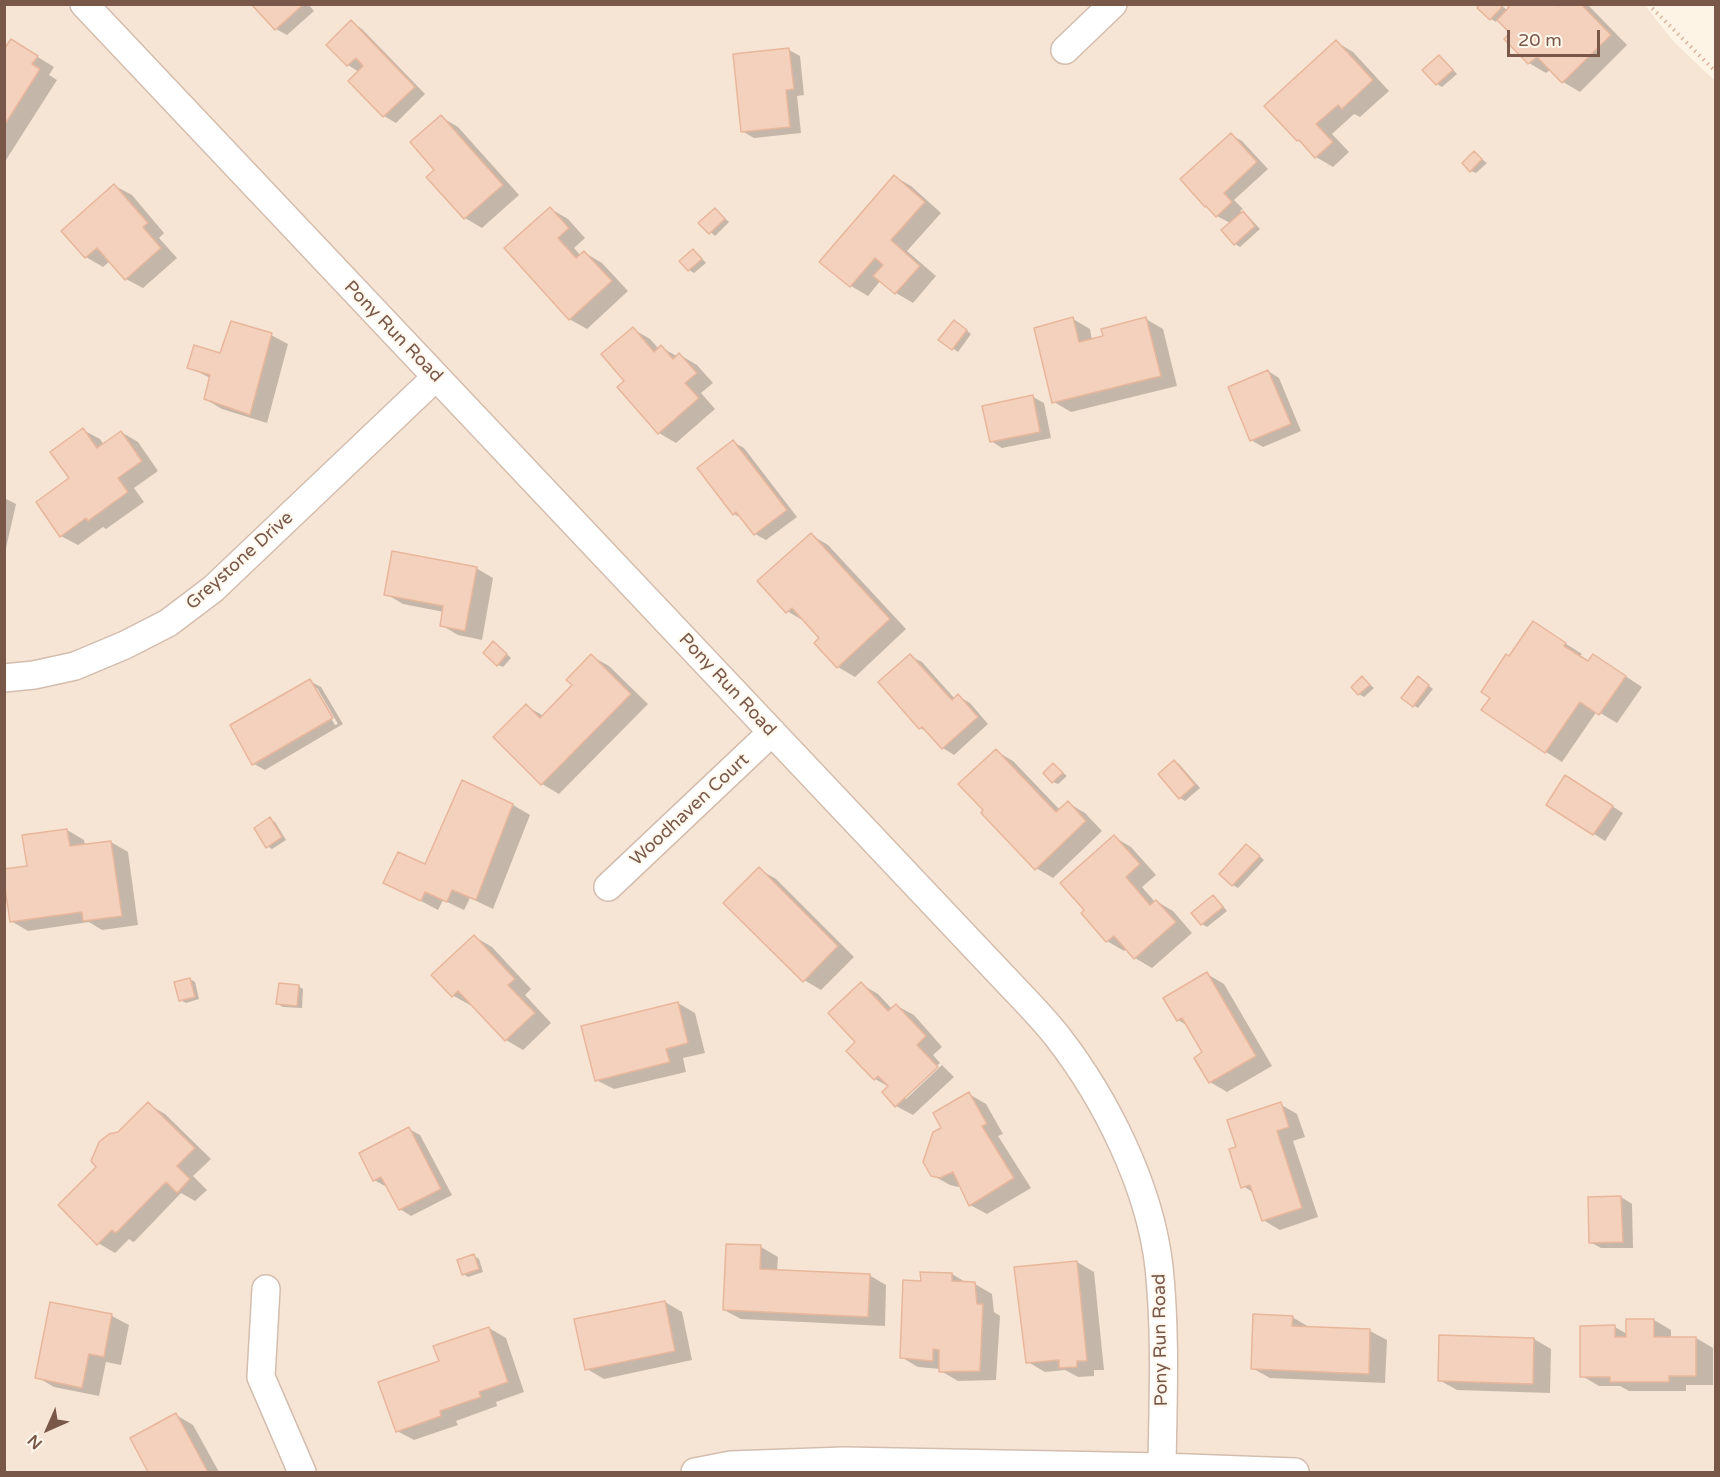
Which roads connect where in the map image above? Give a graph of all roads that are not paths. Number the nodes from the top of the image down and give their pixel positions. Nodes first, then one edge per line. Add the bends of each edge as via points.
1 (84, 4) edge
2 (1113, 4) edge
3 (1065, 50) dead end
4 (436, 377) junction
5 (4, 678) edge
6 (772, 732) junction
7 (608, 887) dead end
8 (266, 1289) dead end
9 (1162, 1467) junction
10 (302, 1473) edge
11 (694, 1473) edge
12 (1296, 1473) edge

1 - 4 street, Pony Run Road
2 - 3 street
4 - 5 street, Greystone Drive via 213,589 168,623 75,666
4 - 6 street, Pony Run Road
6 - 7 street, Woodhaven Court
6 - 9 street, Pony Run Road via 1056,1036 1118,1134 1151,1224 1159,1265 1164,1331
8 - 10 street via 261,1377
9 - 11 street via 844,1461 730,1465
9 - 12 street

